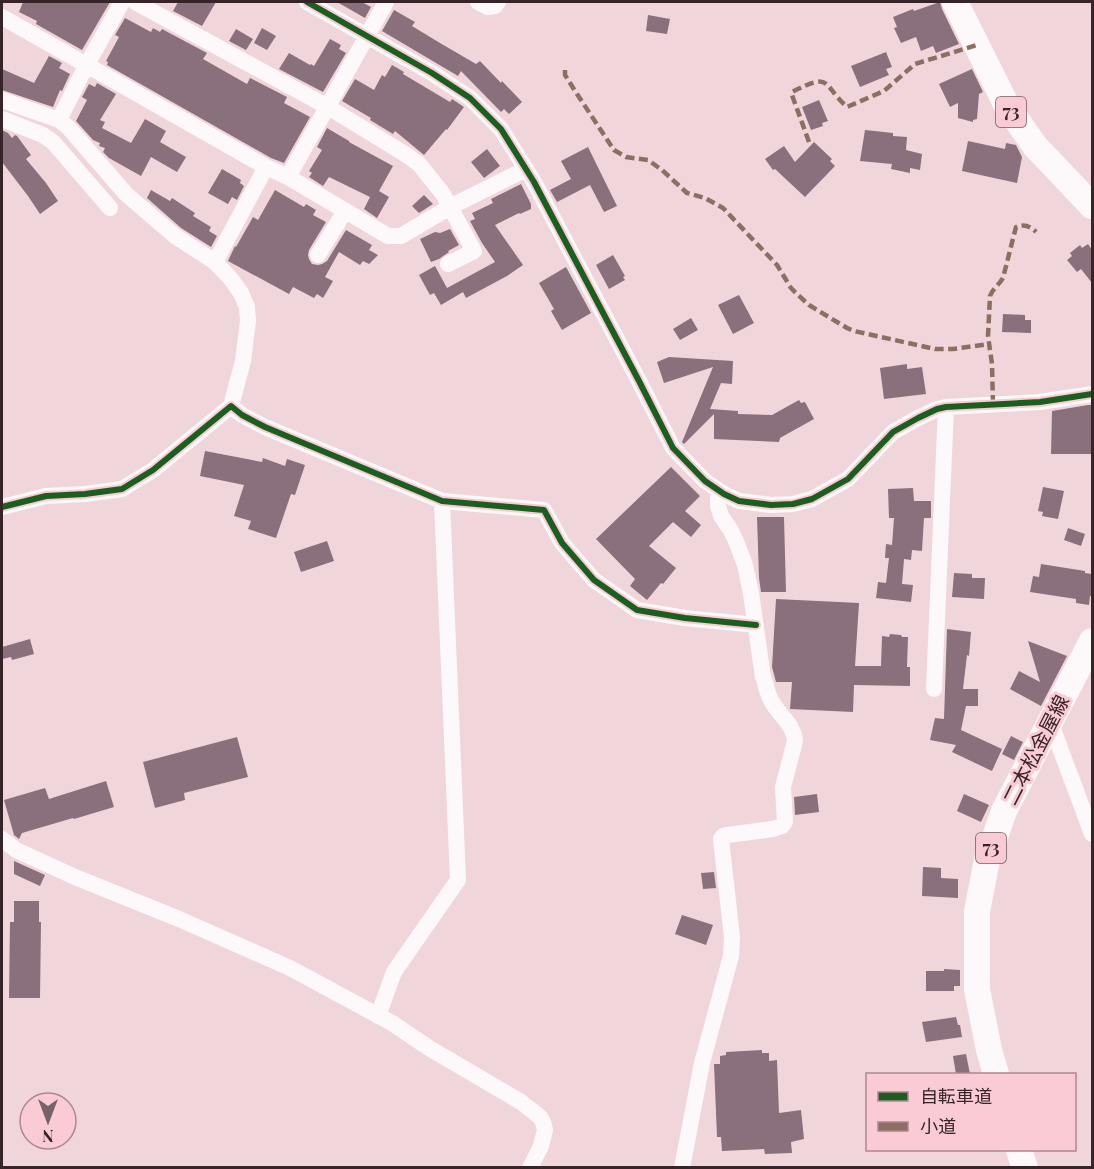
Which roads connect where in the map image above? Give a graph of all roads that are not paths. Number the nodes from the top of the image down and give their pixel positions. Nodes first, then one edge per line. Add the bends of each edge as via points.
1 (122, 2) edge
2 (135, 2) edge
3 (307, 2) edge
4 (387, 2) edge
5 (478, 2) edge
6 (498, 2) edge
7 (955, 2) edge
8 (2, 17) edge
9 (368, 35) junction
10 (86, 66) junction
11 (2, 100) edge
12 (328, 107) junction
13 (2, 119) edge
14 (59, 120) junction
15 (266, 167) junction
16 (526, 169) junction
17 (288, 177) junction
18 (1092, 206) edge
19 (450, 207) junction
20 (110, 208) dead end
21 (345, 211) junction
22 (318, 255) dead end
23 (214, 262) junction
24 (448, 264) dead end
25 (1092, 394) edge
26 (231, 406) junction
27 (946, 407) junction
28 (718, 490) junction
29 (442, 501) junction
30 (2, 507) edge
31 (756, 625) junction
32 (1092, 641) edge
33 (934, 689) dead end
34 (1050, 721) junction
35 (1092, 834) edge
36 (2, 839) edge
37 (378, 1016) junction
38 (996, 1073) edge
39 (1021, 1151) edge
40 (530, 1167) edge
41 (682, 1167) edge
42 (1025, 1167) edge

1 - 10 street
2 - 12 street
3 - 9 street
4 - 9 street
5 - 6 street via 488,7
7 - 18 main road, 73 via 1007,106 1035,146
8 - 10 street
9 - 12 street
9 - 16 street via 470,98 501,129
10 - 14 street
10 - 15 street
11 - 14 street
12 - 17 street
12 - 19 street via 419,164
13 - 20 street via 53,142
14 - 23 street via 126,194 175,236
15 - 17 street
15 - 23 street
16 - 19 street
16 - 28 street via 674,448
17 - 21 street
19 - 21 street via 401,236 388,236
19 - 24 street via 474,251
21 - 22 street
23 - 26 street via 231,279 247,307 243,361
25 - 27 street via 1040,402
26 - 29 street via 266,427
26 - 30 street via 153,470 122,489 46,496
27 - 28 street via 893,432 848,479 812,499 771,505 739,501
27 - 33 street
28 - 31 street via 721,516 745,565
29 - 31 street via 544,510 562,543 594,580 637,610
29 - 37 street via 458,880 394,972
31 - 41 street via 763,677 771,701 795,735 794,750 783,786 782,826 721,839 731,956 702,1063
32 - 34 main road, 二本松金屋線 / 73
34 - 35 street
34 - 38 main road, 二本松金屋線 / 73 via 1004,811 987,860 977,911 977,989
36 - 37 street via 16,850 75,878 179,918 290,968
37 - 40 street via 540,1117 545,1130
39 - 42 main road

